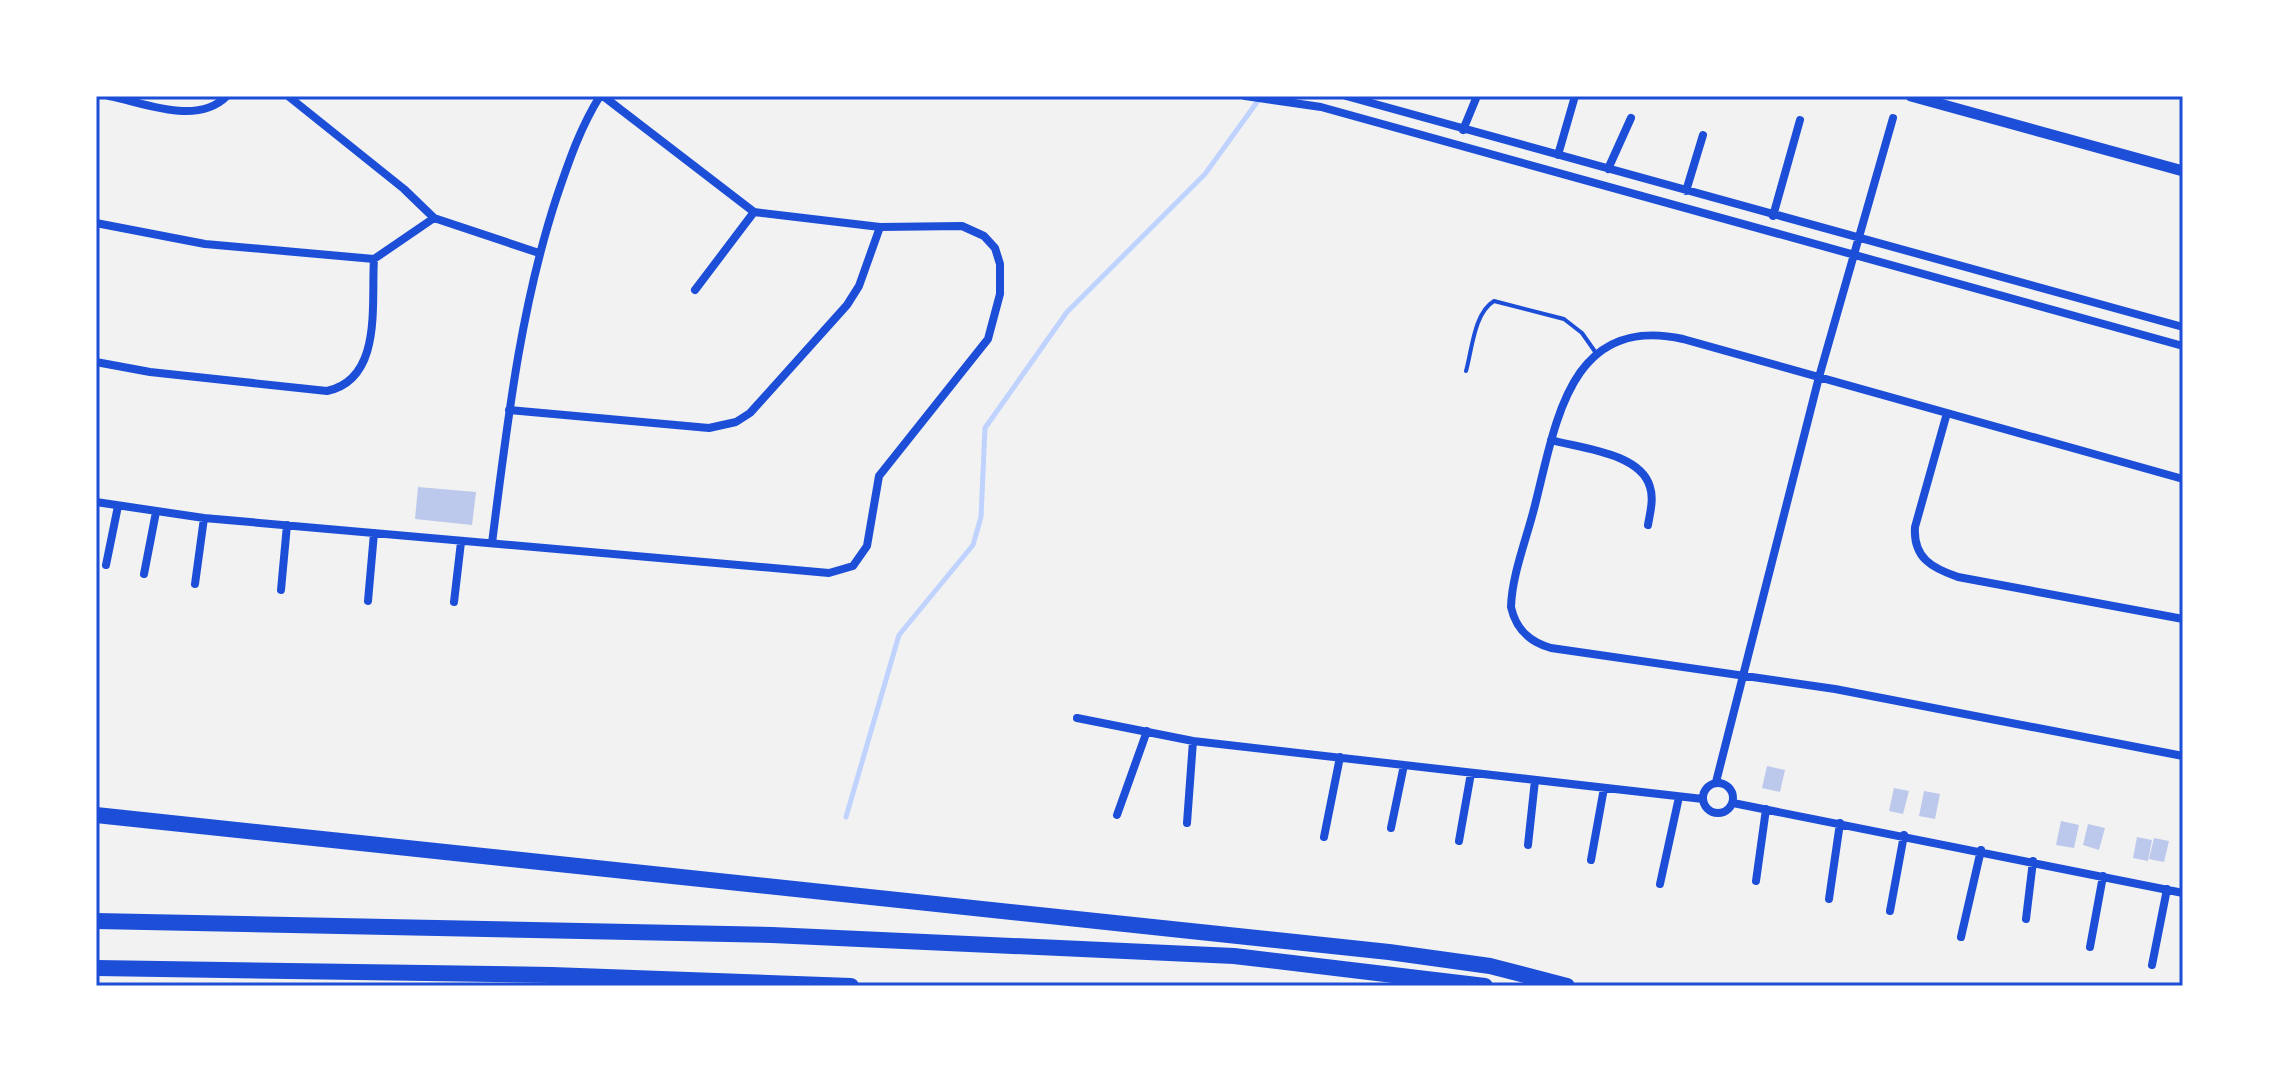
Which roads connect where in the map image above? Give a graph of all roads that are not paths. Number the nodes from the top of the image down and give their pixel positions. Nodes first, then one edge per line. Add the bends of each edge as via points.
1 (109, 96) edge
2 (227, 96) edge
3 (288, 96) edge
4 (602, 96) edge
5 (1245, 96) edge
6 (1346, 96) edge
7 (1391, 96) edge
8 (1477, 96) edge
9 (1575, 96) edge
10 (1911, 96) edge
11 (1384, 106) junction
12 (1631, 118) dead end
13 (1893, 118) dead end
14 (1800, 120) dead end
15 (1463, 130) junction
16 (1703, 135) dead end
17 (1558, 155) junction
18 (1608, 169) junction
19 (2183, 171) edge
20 (1686, 191) junction
21 (754, 212) junction
22 (1773, 216) junction
23 (434, 218) junction
24 (96, 223) edge
25 (880, 227) junction
26 (1858, 236) junction
27 (539, 253) junction
28 (1853, 256) junction
29 (374, 259) junction
30 (695, 290) dead end
31 (2183, 327) edge
32 (2183, 346) edge
33 (1596, 353) junction
34 (96, 362) edge
35 (1466, 371) dead end
36 (1819, 377) junction
37 (509, 410) junction
38 (1947, 413) junction
39 (1551, 440) junction
40 (2183, 479) edge
41 (96, 502) edge
42 (118, 506) junction
43 (156, 512) junction
44 (204, 518) junction
45 (287, 525) junction
46 (1648, 525) dead end
47 (374, 533) junction
48 (461, 542) junction
49 (492, 543) junction
50 (106, 565) dead end
51 (144, 574) dead end
52 (195, 584) dead end
53 (281, 590) dead end
54 (368, 601) dead end
55 (454, 602) dead end
56 (2183, 619) edge
57 (1741, 674) junction
58 (1077, 718) dead end
59 (1147, 731) junction
60 (1193, 741) junction
61 (2183, 756) edge
62 (1340, 757) junction
63 (1404, 765) junction
64 (1471, 773) junction
65 (1535, 780) junction
66 (1716, 782) junction
67 (1604, 788) junction
68 (1679, 797) junction
69 (1703, 799) junction
70 (1733, 803) junction
71 (1766, 809) junction
72 (96, 815) edge
73 (1117, 815) dead end
74 (1187, 823) dead end
75 (1840, 823) junction
76 (1391, 828) dead end
77 (1904, 835) junction
78 (1324, 837) dead end
79 (1459, 841) dead end
80 (1528, 845) dead end
81 (1981, 850) junction
82 (1591, 860) dead end
83 (2033, 861) junction
84 (2103, 876) junction
85 (1756, 881) dead end
86 (1660, 884) dead end
87 (2167, 889) junction
88 (2183, 893) edge
89 (1829, 899) dead end
90 (1890, 911) dead end
91 (2026, 919) dead end
92 (96, 921) edge
93 (1961, 937) dead end
94 (2090, 947) dead end
95 (2152, 965) dead end
96 (96, 968) edge
97 (851, 986) edge
98 (1485, 986) edge
99 (1567, 986) edge

1 - 2 street via 192,112 207,110
3 - 23 street
4 - 21 street
4 - 27 street via 578,133
5 - 28 street via 1292,101
6 - 11 street
7 - 11 street
8 - 15 street
9 - 17 street
10 - 19 street
11 - 15 street
12 - 18 street
13 - 26 street
14 - 22 street
15 - 17 street
16 - 20 street
17 - 18 street
18 - 20 street
20 - 22 street
21 - 25 street
21 - 30 street
22 - 26 street
23 - 27 street
23 - 29 street
24 - 29 street via 205,244
25 - 37 street via 847,305 761,403 736,422 709,428
25 - 49 street via 975,230 995,248 1000,294 988,339 879,476 867,546 853,566 829,573
26 - 28 street
26 - 31 street
27 - 37 street
28 - 32 street
28 - 36 street
29 - 34 street via 368,355 358,374 341,388 327,391
33 - 35 lane via 1564,319 1500,300 1483,311
33 - 36 street via 1624,340 1659,334
33 - 39 street via 1569,386
36 - 38 street
36 - 57 street
37 - 49 street
38 - 40 street
38 - 56 street via 1915,527 1916,545 1928,564 1958,577
39 - 46 street via 1622,460 1644,474 1652,495
39 - 57 street via 1512,597 1520,629 1551,648
41 - 42 street
42 - 43 street
42 - 50 street
43 - 44 street
43 - 51 street
44 - 45 street
44 - 52 street
45 - 47 street
45 - 53 street
47 - 48 street
47 - 54 street
48 - 49 street
48 - 55 street
57 - 61 street
57 - 66 street
58 - 59 street
59 - 60 street
59 - 73 street
60 - 62 street
60 - 74 street
62 - 63 street
62 - 78 street
63 - 64 street
63 - 76 street
64 - 65 street
64 - 79 street
65 - 67 street
65 - 80 street
66 - 69 street via 1707,787
66 - 70 street via 1732,790
67 - 68 street
67 - 82 street
68 - 69 street
68 - 86 street
69 - 70 street via 1718,813
70 - 71 street
71 - 75 street
71 - 85 street
72 - 99 highway via 1389,952 1490,966
75 - 77 street
75 - 89 street
77 - 81 street
77 - 90 street
81 - 83 street
81 - 93 street
83 - 84 street
83 - 91 street
84 - 87 street
84 - 94 street
87 - 88 street
87 - 95 street
92 - 98 highway via 772,935 1234,956
96 - 97 highway

